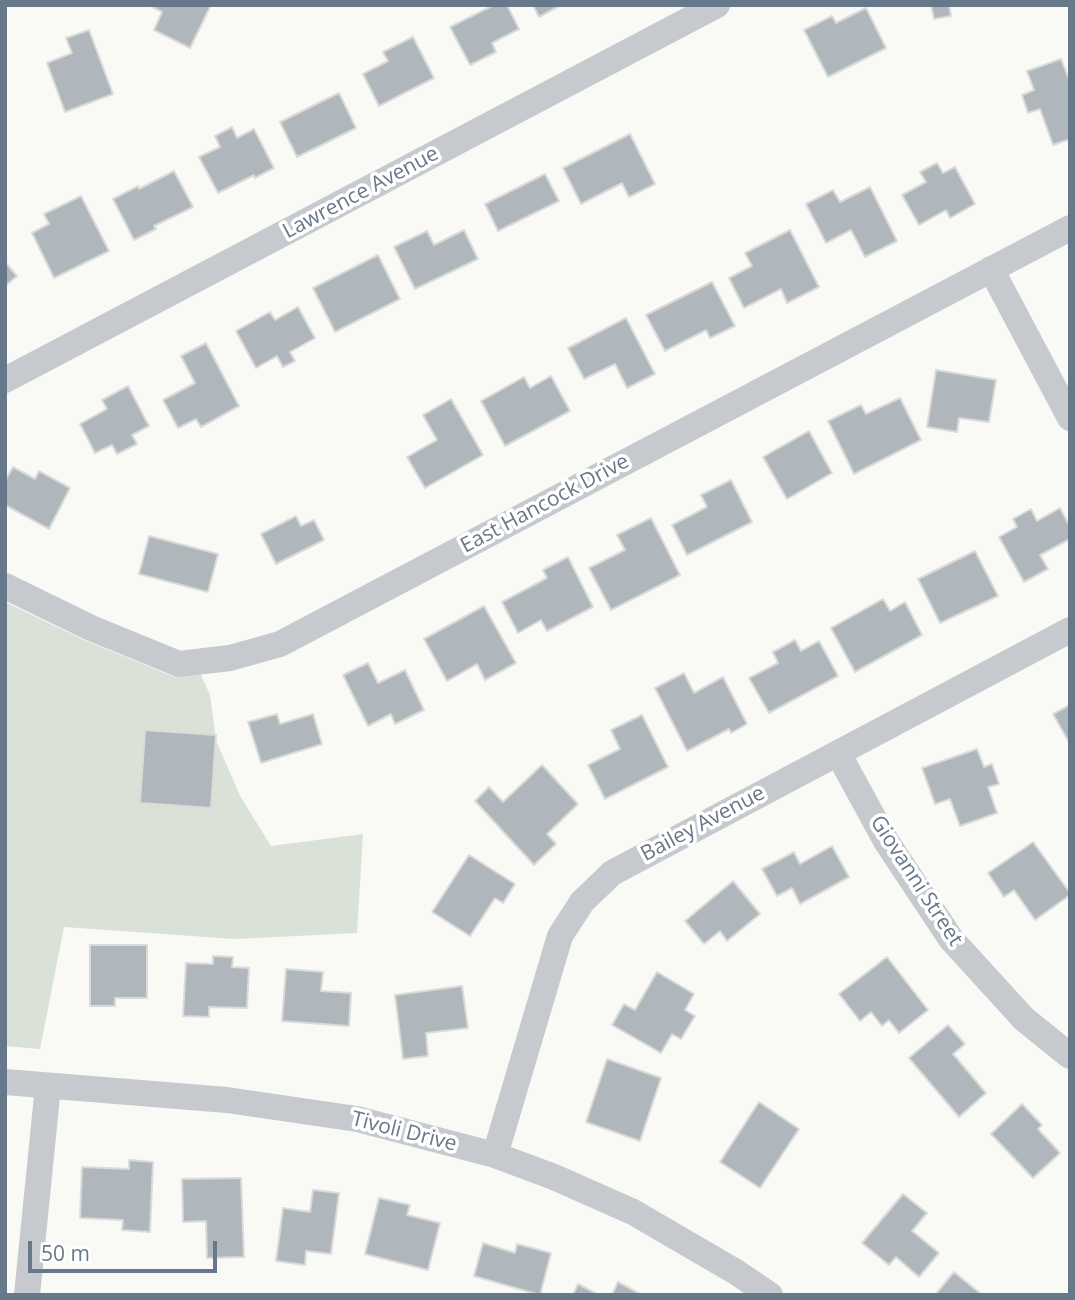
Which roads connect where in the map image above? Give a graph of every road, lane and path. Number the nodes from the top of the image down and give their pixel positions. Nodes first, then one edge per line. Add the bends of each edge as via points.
1 (718, 5) edge
2 (1070, 228) edge
3 (991, 269) junction
4 (5, 380) edge
5 (1070, 418) edge
6 (5, 586) edge
7 (1070, 631) edge
8 (838, 752) junction
9 (1070, 1056) edge
10 (5, 1082) edge
11 (48, 1086) junction
12 (495, 1155) junction
13 (27, 1295) edge
14 (770, 1295) edge

1 - 4 street, Lawrence Avenue
2 - 3 street, East Hancock Drive
3 - 5 street
3 - 6 street, East Hancock Drive via 280,644 229,658 179,664
7 - 8 street, Bailey Avenue
8 - 9 street, Giovanni Street via 886,841 951,939 1024,1019
8 - 12 street, Bailey Avenue via 612,873 582,901 560,936
10 - 11 street, Tivoli Drive
11 - 12 street, Tivoli Drive via 227,1100 357,1119
11 - 13 street
12 - 14 street, Tivoli Drive via 633,1212

